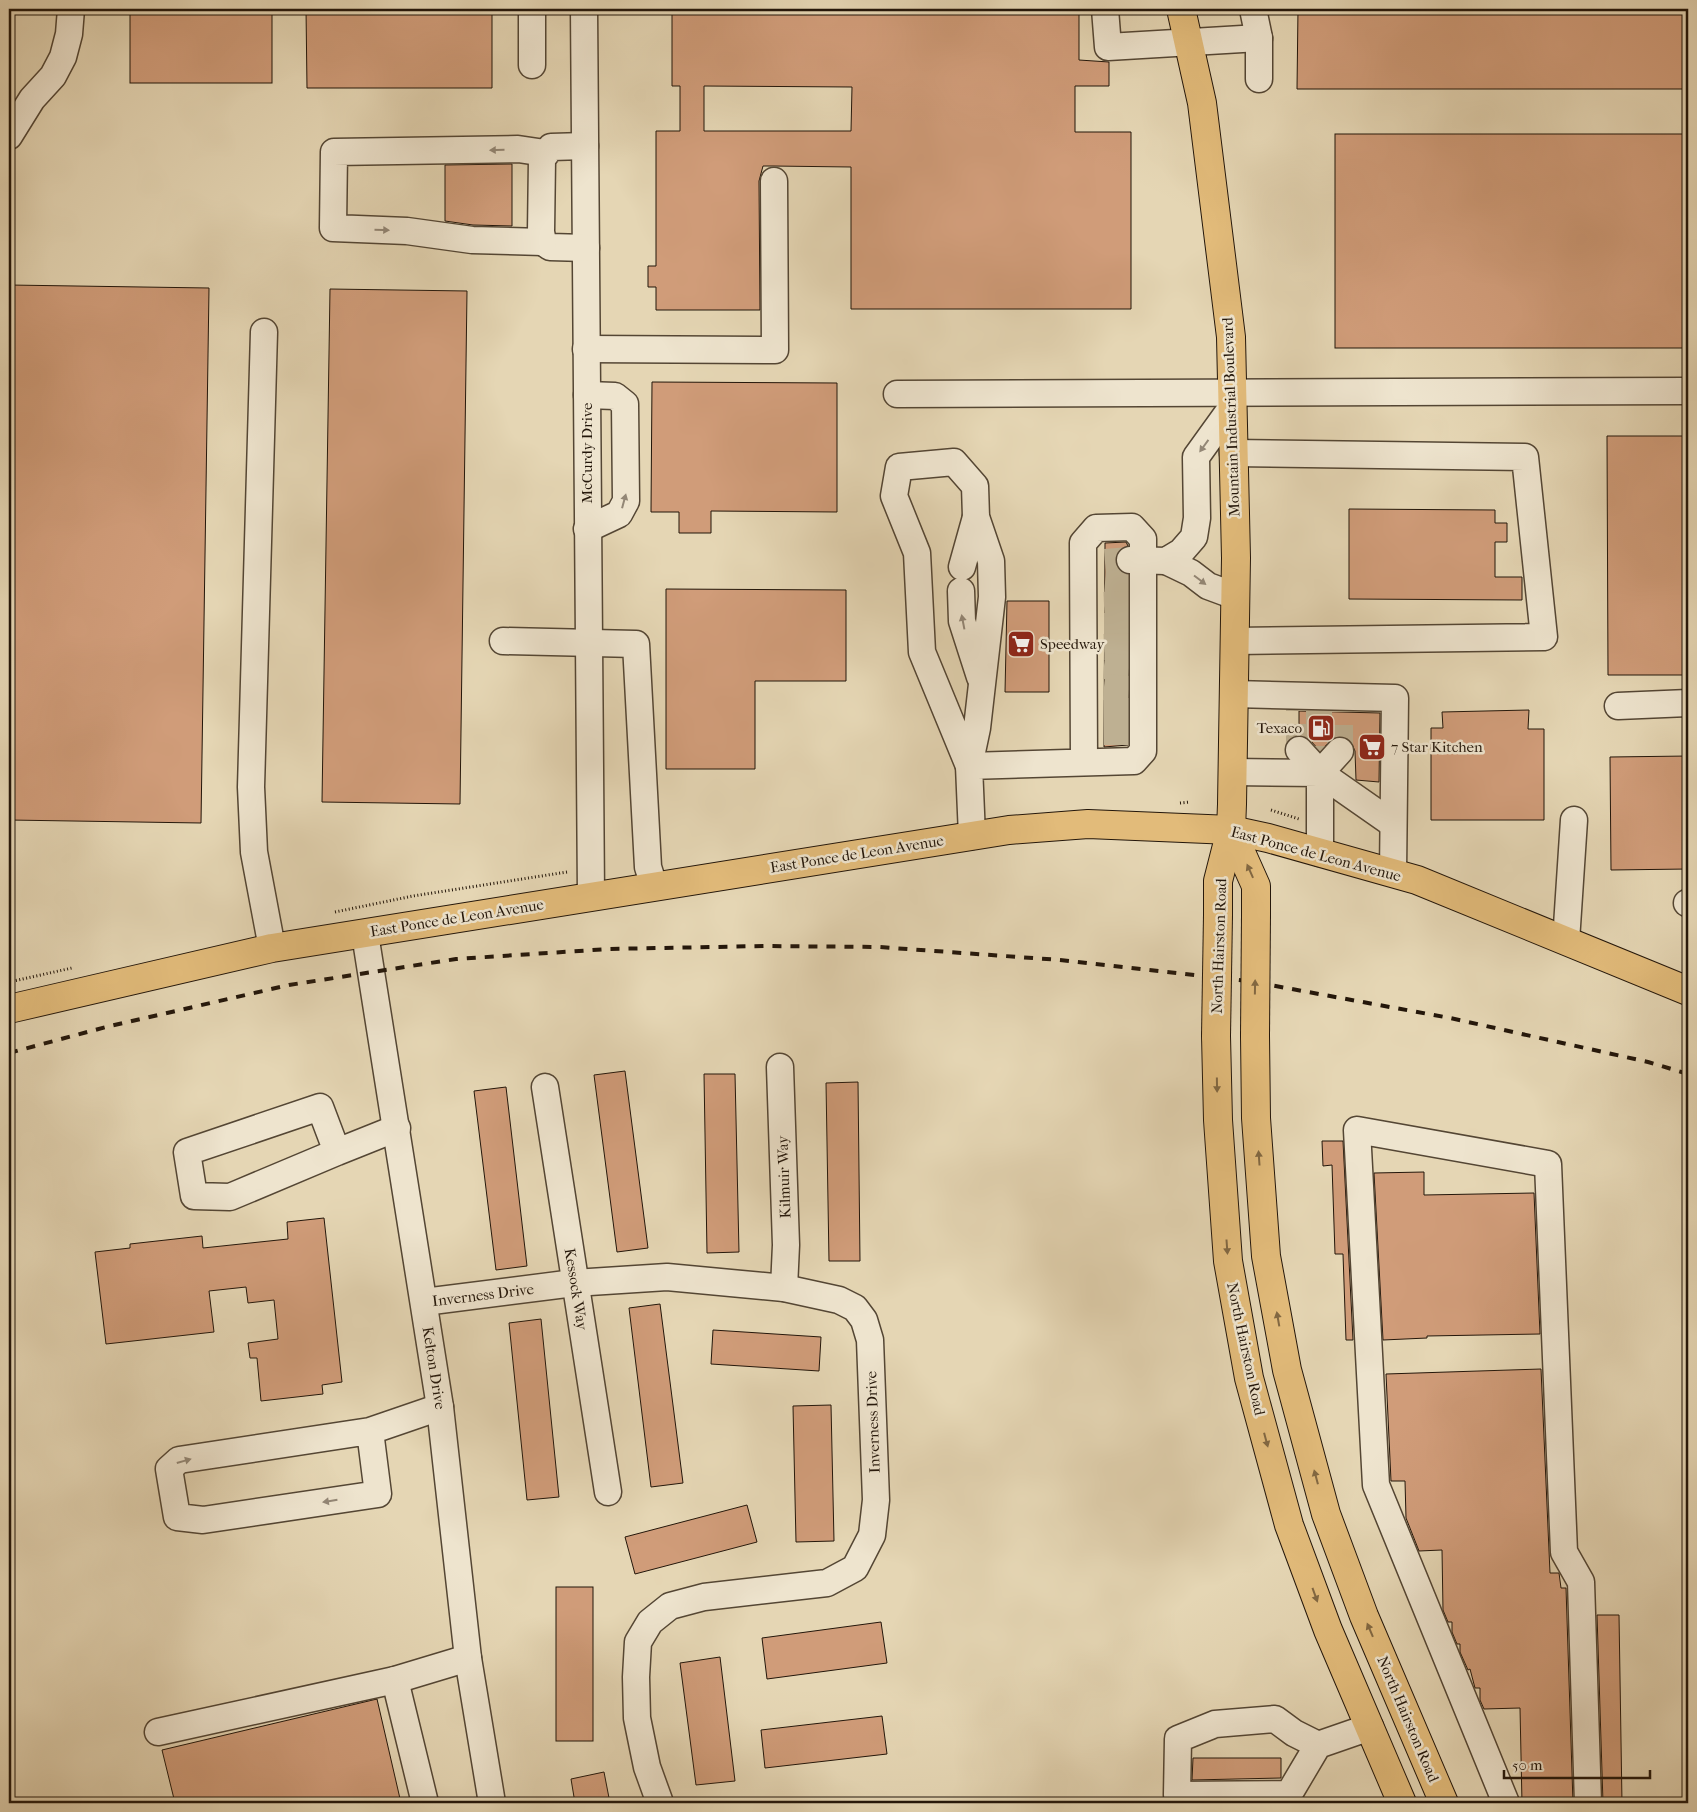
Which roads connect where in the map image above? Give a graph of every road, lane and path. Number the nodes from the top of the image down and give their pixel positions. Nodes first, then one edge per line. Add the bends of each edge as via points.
1 (71, 9) edge
2 (532, 9) edge
3 (584, 9) edge
4 (1105, 9) edge
5 (1181, 9) edge
6 (1253, 9) edge
7 (1259, 38) junction
8 (1189, 44) junction
9 (532, 64) dead end
10 (1259, 79) dead end
11 (9, 136) edge
12 (585, 146) junction
13 (545, 153) junction
14 (774, 181) dead end
15 (543, 242) junction
16 (586, 248) junction
17 (264, 332) dead end
18 (586, 349) junction
19 (1688, 392) edge
20 (897, 394) dead end
21 (587, 395) junction
22 (1232, 400) junction
23 (1233, 453) junction
24 (976, 517) junction
25 (587, 529) junction
26 (1235, 596) junction
27 (503, 641) dead end
28 (1235, 641) junction
29 (588, 644) junction
30 (1116, 644) junction
31 (983, 684) junction
32 (1234, 694) junction
33 (1688, 704) edge
34 (1618, 706) dead end
35 (1319, 756) junction
36 (1084, 762) junction
37 (969, 766) junction
38 (1233, 772) junction
39 (1574, 820) dead end
40 (1393, 824) junction
41 (1231, 830) junction
42 (972, 836) junction
43 (1320, 853) junction
44 (1393, 873) junction
45 (654, 886) junction
46 (592, 896) junction
47 (365, 934) junction
48 (1566, 941) junction
49 (272, 948) junction
50 (1688, 991) edge
51 (9, 1009) edge
52 (780, 1067) dead end
53 (545, 1087) dead end
54 (397, 1128) junction
55 (337, 1152) junction
56 (574, 1283) junction
57 (784, 1288) junction
58 (424, 1302) junction
59 (440, 1407) junction
60 (370, 1431) junction
61 (608, 1492) dead end
62 (468, 1658) junction
63 (395, 1680) junction
64 (1370, 1727) junction
65 (158, 1732) dead end
66 (1318, 1745) junction
67 (425, 1803) edge
68 (492, 1803) edge
69 (660, 1803) edge
70 (1402, 1803) edge
71 (1444, 1803) edge
72 (1506, 1803) edge
73 (1588, 1803) edge

1 - 11 street via 70,34 63,57
2 - 9 street
3 - 12 street, McCurdy Drive
4 - 8 street via 1108,47
5 - 8 main road, Mountain Industrial Boulevard
6 - 7 street
7 - 8 street
7 - 10 street
8 - 22 main road, Mountain Industrial Boulevard via 1202,103 1230,327
12 - 13 street via 552,148
12 - 16 street, McCurdy Drive
13 - 15 street via 542,160
13 -> 15 street via 518,149 334,152 333,228 407,231 472,240
14 - 18 street via 775,350
15 - 16 street via 550,247
16 - 18 street, McCurdy Drive
17 - 49 street via 251,786 254,852
18 - 21 street, McCurdy Drive
19 - 22 street
20 - 22 street
21 - 25 street, McCurdy Drive
25 -> 21 street via 619,514 626,500 625,404 615,396
22 - 23 main road, Mountain Industrial Boulevard
22 -> 30 street via 1196,457 1197,518 1194,537
23 - 26 main road, Mountain Industrial Boulevard
23 - 28 street via 1525,457 1544,637
24 - 31 street via 991,561 992,597
31 -> 24 street via 962,621 962,579
24 - 37 street via 974,486 954,462 899,467 894,496 917,553 922,652
25 - 29 street, McCurdy Drive
26 - 28 main road, Mountain Industrial Boulevard
30 -> 26 street via 1191,573 1208,586
27 - 29 street
28 - 32 main road, Mountain Industrial Boulevard
29 - 45 street via 636,644 648,868
29 - 46 street, McCurdy Drive
30 - 36 street
30 - 36 street via 1143,751 1134,761
31 - 37 street
32 - 38 main road, Mountain Industrial Boulevard
32 - 40 street via 1319,704 1395,698
33 - 34 street
35 - 38 street
35 - 40 street
35 - 43 street
36 - 37 street
37 - 42 street
38 - 41 main road, Mountain Industrial Boulevard
39 - 48 street
40 - 44 street
41 - 42 main road, East Ponce de Leon Avenue via 1088,824
41 - 43 main road, East Ponce de Leon Avenue
41 -> 64 main road, North Hairston Road, bridge via 1218,881 1216,1036 1228,1261 1249,1378 1290,1525 1328,1630
71 -> 41 main road, North Hairston Road, bridge via 1364,1616 1326,1514 1287,1370 1266,1256 1256,1118 1256,886
42 - 45 main road, East Ponce de Leon Avenue
43 - 44 main road, East Ponce de Leon Avenue
44 - 48 main road, East Ponce de Leon Avenue
45 - 46 main road, East Ponce de Leon Avenue
46 - 47 main road, East Ponce de Leon Avenue
47 - 49 main road, East Ponce de Leon Avenue
47 - 54 street, Kelton Drive
48 - 50 main road, East Ponce de Leon Avenue
49 - 51 main road, East Ponce de Leon Avenue
52 - 57 street, Kilmuir Way via 786,1245
53 - 56 street, Kessock Way
54 - 55 street
54 - 58 street, Kelton Drive
55 - 55 street via 320,1108 186,1152 194,1196 230,1197
56 - 57 street, Inverness Drive via 667,1277
56 - 58 street, Inverness Drive
56 - 61 street, Kessock Way
57 - 69 street, Inverness Drive via 839,1300 855,1308 864,1320 870,1340 876,1500 872,1535 855,1568 827,1583 704,1597 670,1606 650,1622 638,1642 637,1718 647,1767
58 - 59 street, Kelton Drive
59 - 60 street
59 - 62 street, Kelton Drive
60 -> 60 street via 378,1494 203,1520 176,1516 169,1469 179,1460
62 - 63 street
62 - 68 street, Kelton Drive
63 - 65 street
63 - 67 street
64 - 66 street
64 - 70 main road, North Hairston Road
66 - 66 street via 1275,1719 1215,1724 1178,1739 1177,1795 1289,1794
72 - 73 street via 1376,1486 1357,1130 1548,1164 1564,1552 1581,1582

